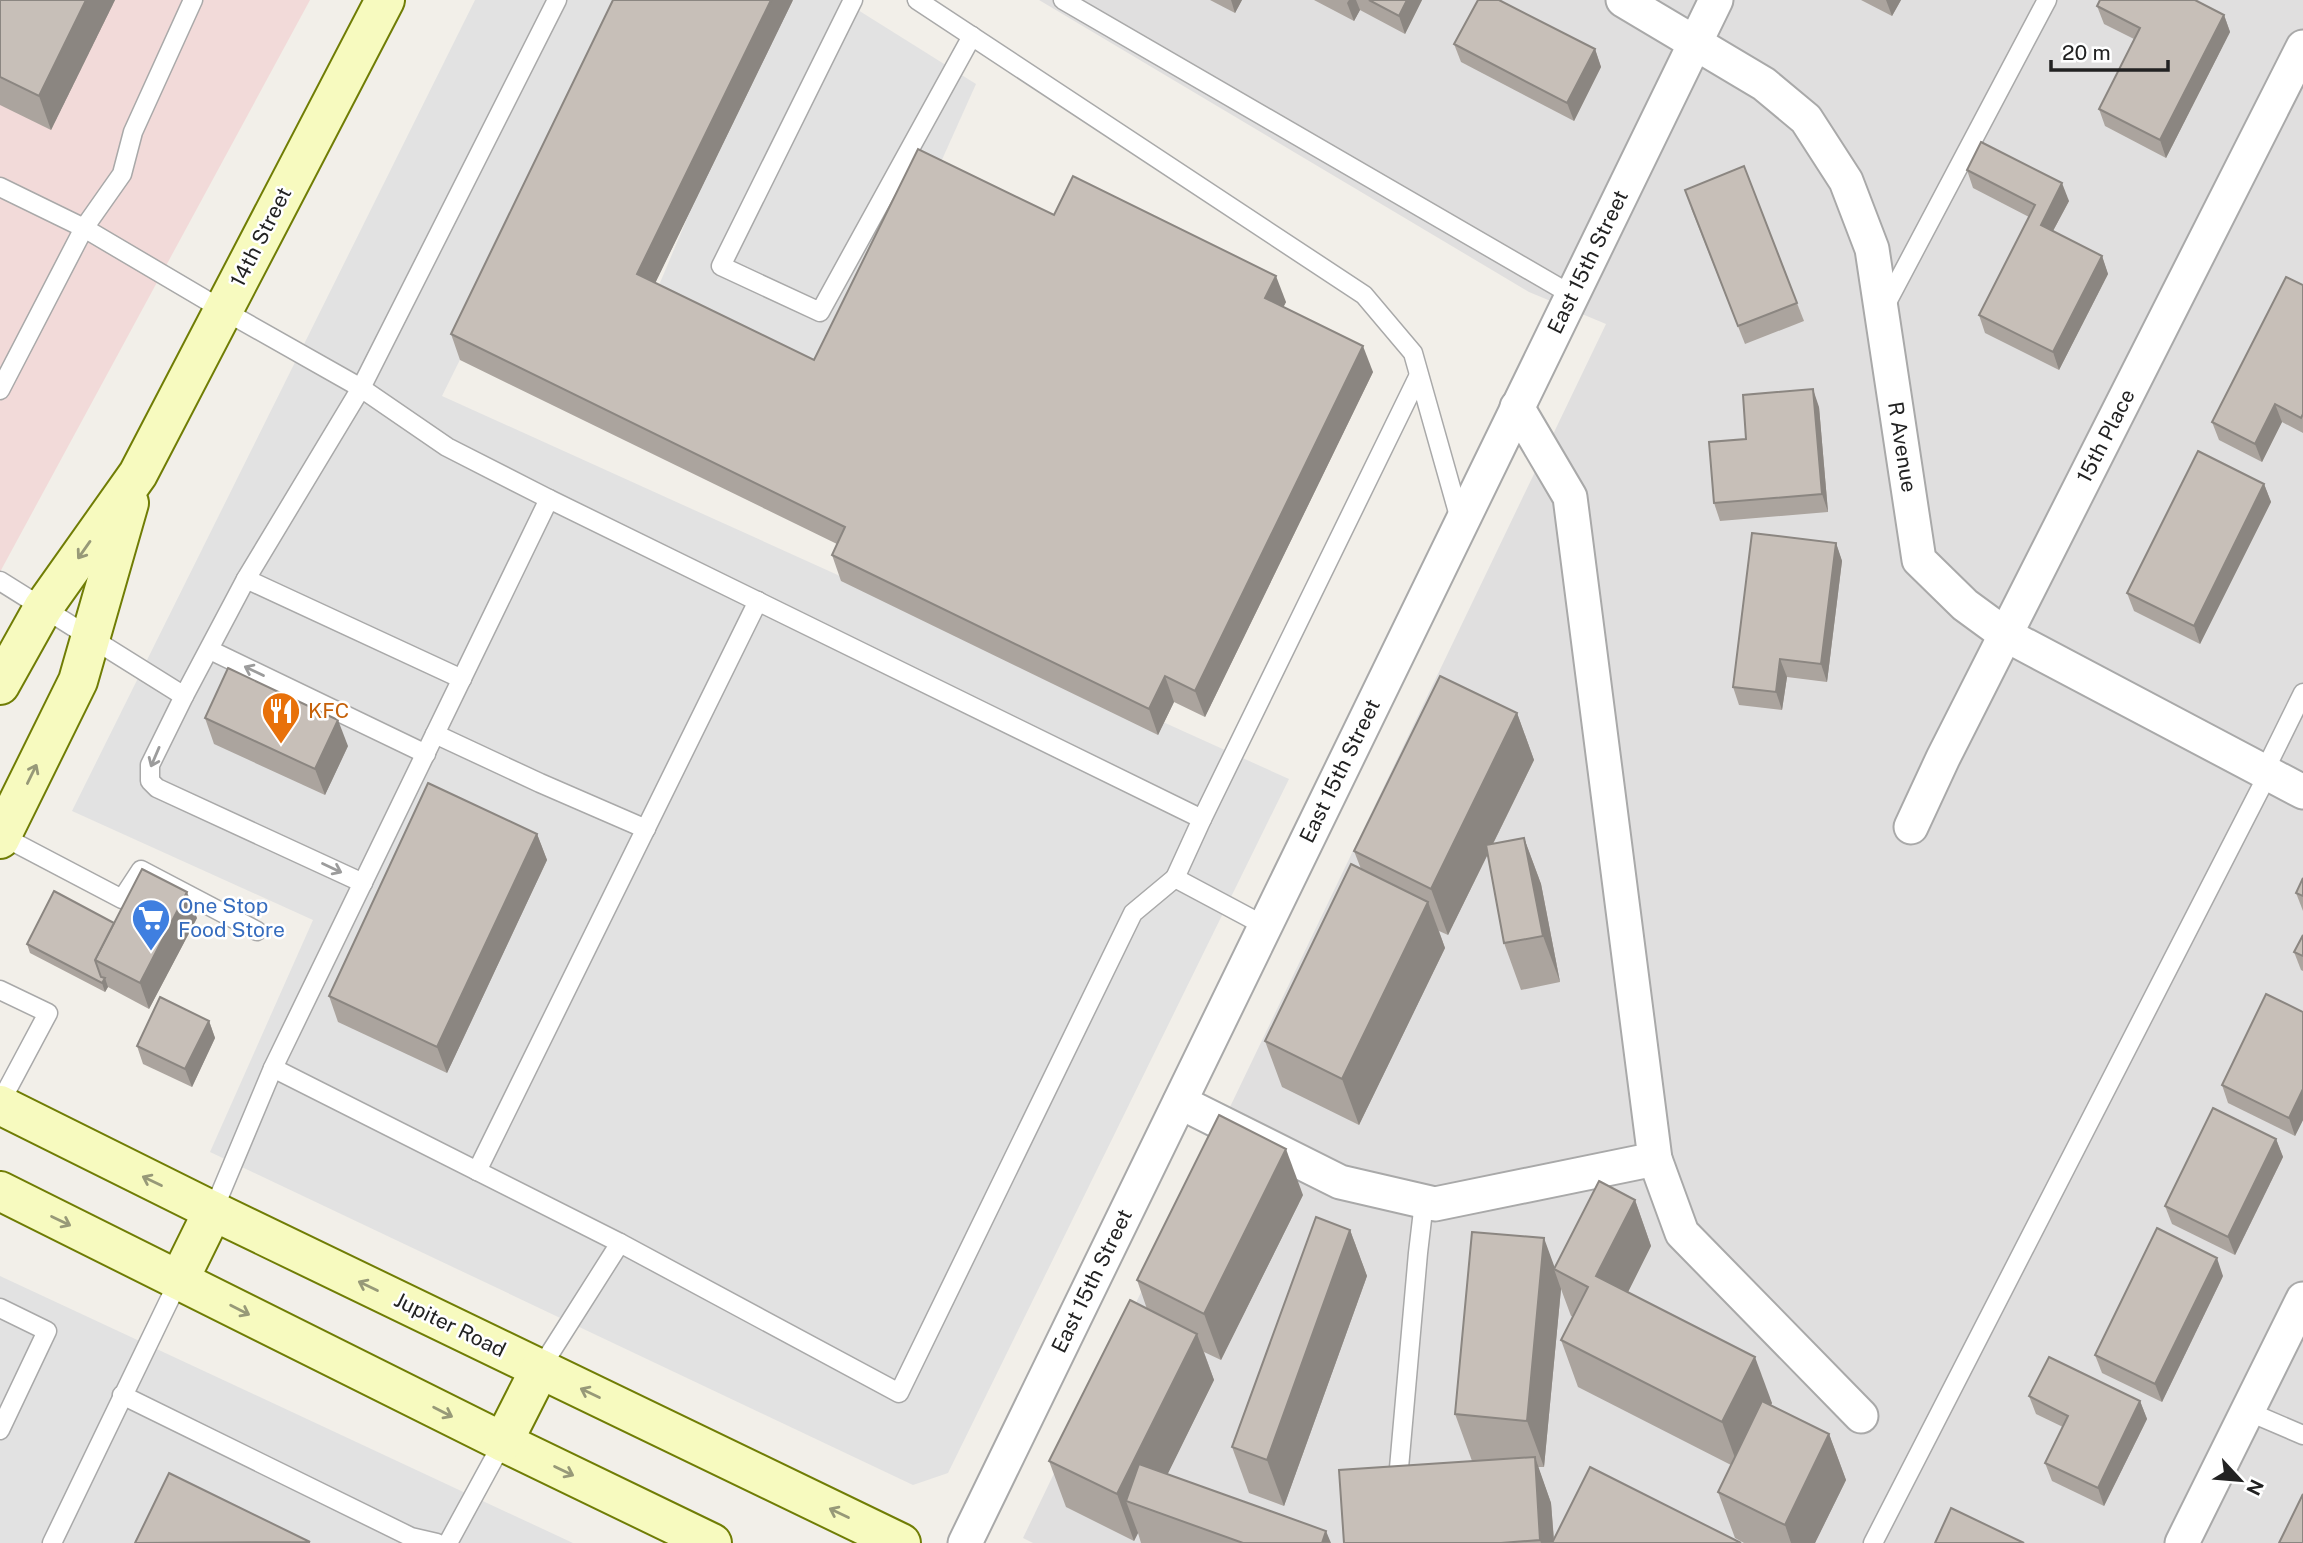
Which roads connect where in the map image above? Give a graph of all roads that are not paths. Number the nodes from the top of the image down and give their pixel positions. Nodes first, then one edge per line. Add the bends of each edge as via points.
1 (193, 0) edge
2 (385, 0) edge
3 (557, 0) edge
4 (853, 0) edge
5 (917, 0) edge
6 (1063, 0) edge
7 (1623, 0) edge
8 (1716, 0) edge
9 (2047, 0) edge
10 (972, 36) junction
11 (1695, 42) junction
12 (2303, 47) edge
13 (0, 187) edge
14 (84, 228) junction
15 (1572, 295) junction
16 (223, 310) junction
17 (1882, 312) junction
18 (1418, 377) junction
19 (361, 388) junction
20 (0, 390) edge
21 (1517, 407) junction
22 (138, 474) junction
23 (549, 499) junction
24 (1461, 523) junction
25 (246, 579) junction
26 (0, 581) edge
27 (758, 601) junction
28 (43, 608) junction
29 (2006, 635) junction
30 (92, 637) junction
31 (210, 650) junction
32 (462, 679) junction
33 (0, 685) edge
34 (2303, 693) edge
35 (184, 696) junction
36 (436, 734) junction
37 (426, 754) junction
38 (2266, 773) junction
39 (2303, 792) edge
40 (1202, 819) junction
41 (1911, 827) dead end
42 (646, 829) junction
43 (1, 838) edge
44 (1175, 878) junction
45 (363, 883) junction
46 (1265, 926) junction
47 (257, 931) dead end
48 (0, 990) edge
49 (273, 1068) junction
50 (1180, 1101) junction
51 (0, 1104) edge
52 (1655, 1158) junction
53 (477, 1171) junction
54 (0, 1191) edge
55 (1424, 1202) junction
56 (214, 1211) junction
57 (620, 1243) junction
58 (179, 1280) junction
59 (2303, 1299) edge
60 (0, 1308) edge
61 (540, 1368) junction
62 (122, 1395) junction
63 (2247, 1411) junction
64 (1861, 1416) dead end
65 (0, 1430) edge
66 (2303, 1435) edge
67 (503, 1442) junction
68 (1399, 1468) edge
69 (410, 1540) edge
70 (52, 1543) edge
71 (437, 1543) edge
72 (448, 1543) edge
73 (712, 1543) edge
74 (901, 1543) edge
75 (965, 1543) edge
76 (1873, 1543) edge
77 (2182, 1543) edge

1 - 14 lane via 133,132 122,174
2 - 16 main road, 14th Street
3 - 19 lane
4 - 10 lane via 721,266 820,312
5 - 10 lane
6 - 15 lane
7 - 11 street, R Avenue
8 - 11 street, East 15th Street
9 - 17 lane
10 - 18 lane via 1364,295 1413,353
11 - 15 street, East 15th Street
11 - 17 street, R Avenue via 1764,84 1807,119 1846,181 1872,249
12 - 29 street, 15th Place
13 - 14 lane
14 - 16 lane
14 - 20 lane
15 - 21 street, East 15th Street
16 - 19 lane
16 - 22 main road, 14th Street
17 - 29 street, R Avenue via 1919,560 1965,606
18 - 24 lane
18 - 40 lane
19 - 23 lane via 447,447
19 - 25 lane
21 - 24 street, East 15th Street
21 - 52 street via 1570,497
22 -> 28 main road, 14th Street
22 - 30 main road, 14th Street
23 - 27 lane
23 - 32 lane
24 - 46 street, East 15th Street
25 - 31 lane
25 - 32 lane
26 - 28 lane
27 - 40 lane
27 - 42 lane
28 - 30 lane
28 - 33 main road, 14th Street
29 - 38 street, R Avenue
29 - 41 street, 15th Place
30 - 35 lane
43 -> 30 main road, 14th Street via 78,681
31 - 35 lane
37 -> 31 lane
32 - 36 lane
34 - 38 lane
35 -> 45 lane via 150,765 150,782
36 - 37 lane
36 - 42 lane
37 - 45 lane
38 - 39 street, R Avenue
38 - 76 lane
40 - 44 lane
42 - 53 lane
43 - 47 lane via 122,899 141,870
44 - 46 lane
44 - 57 lane via 1133,913 899,1393
45 - 49 lane
46 - 50 street, East 15th Street
48 - 51 lane via 48,1013
49 - 53 lane
49 - 56 lane
50 - 55 street via 1340,1182
50 - 75 street, East 15th Street
56 -> 51 main road, Jupiter Road
52 - 55 street via 1435,1205
52 - 64 street via 1682,1233
53 - 57 lane
54 -> 58 main road
55 - 68 lane
56 - 58 main road
61 -> 56 main road, Jupiter Road
57 - 61 lane
58 - 62 lane
58 -> 67 main road
59 - 63 street
60 - 65 lane via 47,1331
61 - 67 main road
74 -> 61 main road, Jupiter Road
62 - 69 lane
62 - 70 lane
63 - 66 lane
63 - 77 street
67 - 72 lane
67 -> 73 main road
69 - 71 lane

